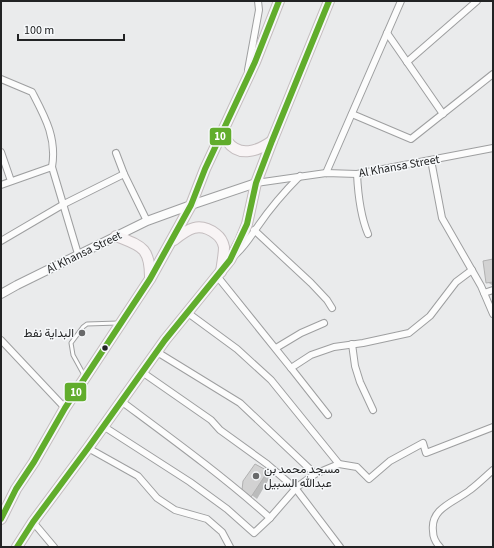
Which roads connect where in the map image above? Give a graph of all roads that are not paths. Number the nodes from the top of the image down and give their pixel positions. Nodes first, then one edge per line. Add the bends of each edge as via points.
1 (258, 1) edge
2 (279, 1) edge
3 (329, 1) edge
4 (400, 1) edge
5 (477, 1) edge
6 (387, 33) junction
7 (407, 62) junction
8 (493, 74) edge
9 (247, 78) junction
10 (1, 79) edge
11 (352, 114) junction
12 (443, 114) junction
13 (224, 129) junction
14 (272, 141) junction
15 (493, 148) edge
16 (1, 152) edge
17 (116, 153) dead end
18 (431, 160) junction
19 (52, 167) junction
20 (326, 173) junction
21 (124, 174) junction
22 (357, 174) junction
23 (300, 176) junction
24 (11, 181) junction
25 (256, 183) junction
26 (1, 185) edge
27 (64, 204) junction
28 (191, 205) junction
29 (147, 221) junction
30 (254, 230) junction
31 (368, 234) dead end
32 (116, 236) junction
33 (1, 241) edge
34 (170, 243) junction
35 (78, 254) junction
36 (230, 260) junction
37 (472, 270) junction
38 (219, 274) junction
39 (150, 279) junction
40 (493, 290) edge
41 (484, 293) junction
42 (1, 294) edge
43 (332, 308) dead end
44 (188, 313) junction
45 (493, 314) edge
46 (122, 323) junction
47 (324, 323) dead end
48 (1, 340) edge
49 (352, 344) junction
50 (276, 348) junction
51 (157, 352) junction
52 (291, 368) junction
53 (142, 372) junction
54 (86, 377) junction
55 (121, 401) junction
56 (65, 408) junction
57 (373, 410) dead end
58 (328, 415) dead end
59 (103, 426) junction
60 (493, 427) edge
61 (88, 448) junction
62 (339, 464) junction
63 (493, 470) edge
64 (315, 474) junction
65 (296, 489) junction
66 (270, 518) junction
67 (1, 519) edge
68 (33, 522) junction
69 (17, 547) edge
70 (54, 547) edge
71 (230, 547) edge
72 (340, 547) edge
73 (440, 547) edge

1 - 9 street via 259,10
2 - 9 main road
3 - 14 main road
4 - 6 street
5 - 7 street
6 - 7 street
6 - 11 street
7 - 12 street
8 - 12 street
9 - 13 main road
10 - 19 street via 32,92 51,130 54,156
11 - 12 street via 411,139
11 - 20 street
13 - 14 main road via 226,141 242,151 255,151
13 - 28 main road
14 - 25 main road
15 - 18 street, Al Khansa Street
16 - 24 street
17 - 21 street
18 - 22 street, Al Khansa Street
18 - 37 street via 442,218
19 - 24 street
19 - 27 street
20 - 22 street, Al Khansa Street
20 - 23 street, Al Khansa Street
21 - 27 street
21 - 29 street
22 - 31 street via 358,194
23 - 25 street, Al Khansa Street
23 - 30 street via 280,196
24 - 26 street
25 - 28 street, Al Khansa Street
25 - 36 main road via 247,224
27 - 33 street
27 - 35 street
28 - 29 street, Al Khansa Street
28 - 34 main road
29 - 32 street, Al Khansa Street
30 - 36 street via 244,246
30 - 43 street via 310,282
32 - 35 street, Al Khansa Street
32 - 39 main road via 140,246 146,252 150,263
34 - 38 main road via 188,230 198,227 211,230 219,236 224,246
34 - 39 main road
35 - 42 street, Al Khansa Street
36 - 38 main road
37 - 41 street
37 - 49 street via 456,282 430,316 409,333
38 - 44 main road
38 - 50 street
39 - 46 main road
40 - 41 street
41 - 45 street
44 - 51 main road
44 - 62 street via 237,349 271,380
46 - 54 main road
46 - 54 lane via 87,324 72,343 73,355
47 - 50 street
48 - 56 street
49 - 52 street via 322,351
49 - 57 street via 357,371
50 - 52 street
51 - 53 main road
51 - 64 street via 240,403
52 - 58 street
53 - 55 main road
53 - 65 street via 211,420 220,430
54 - 56 main road
55 - 59 main road
55 - 66 street via 242,492
56 - 67 main road
59 - 61 main road
59 - 66 street via 190,482 254,533
60 - 62 street via 426,453 423,443 390,461 369,479 357,467
61 - 68 main road
61 - 71 street via 138,476 157,498 175,510 207,520 222,532
62 - 64 street
63 - 73 street via 435,516 432,527 434,539
64 - 65 street
65 - 66 street
65 - 72 street
68 - 69 main road
68 - 70 street

